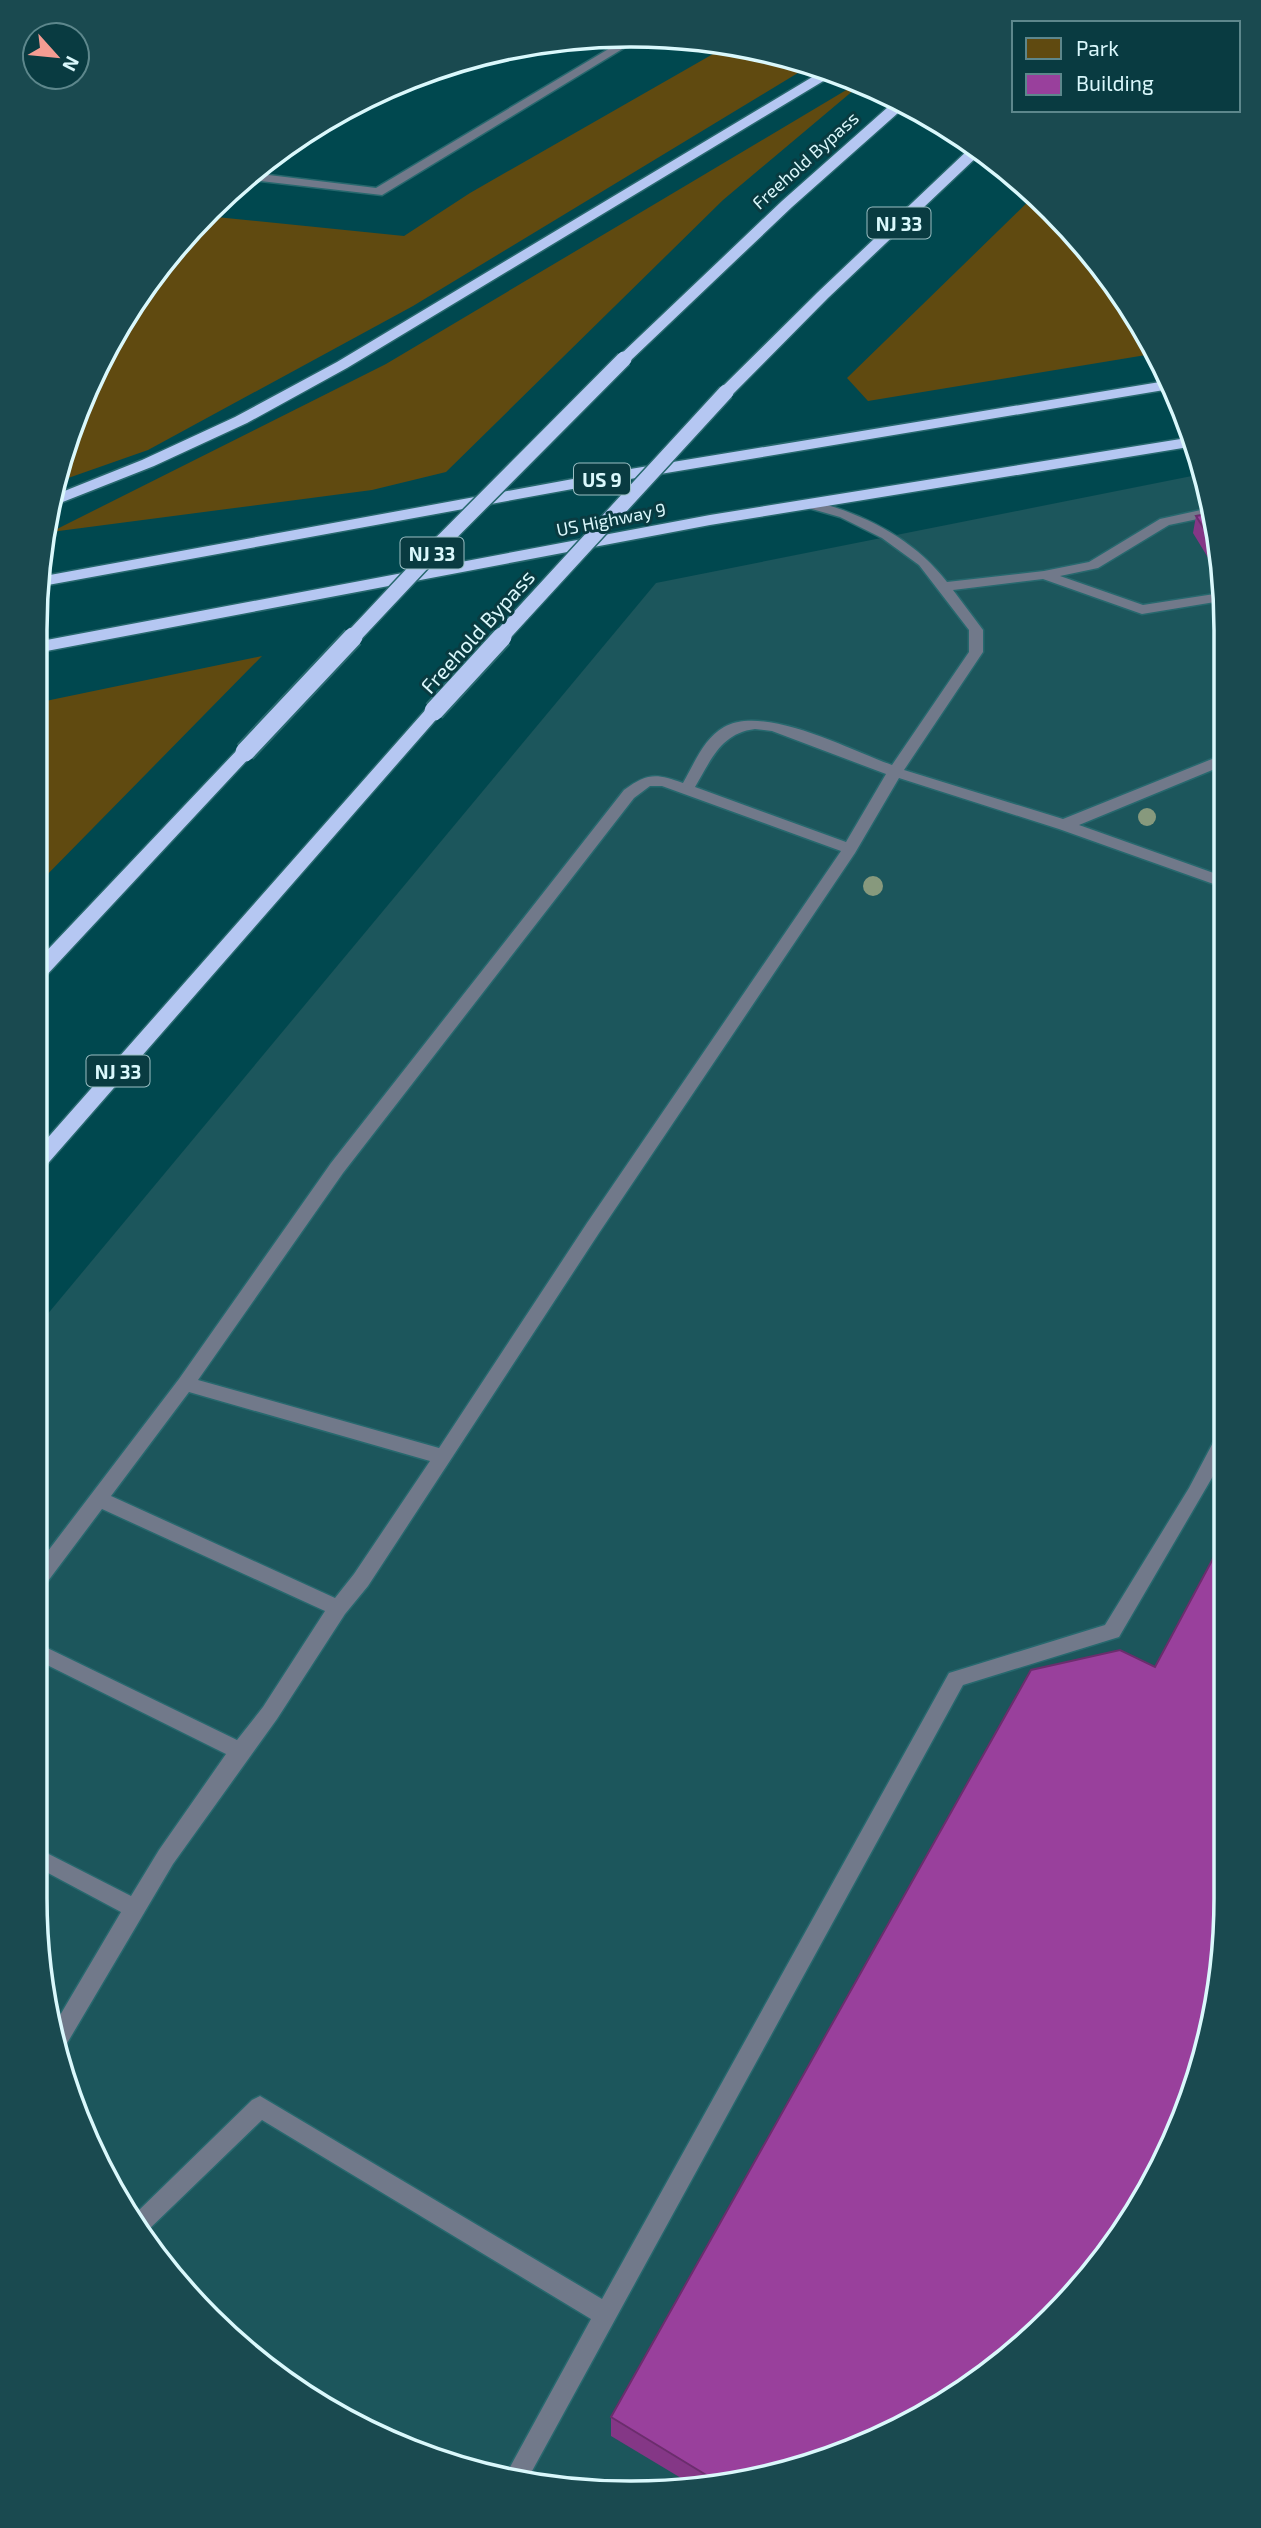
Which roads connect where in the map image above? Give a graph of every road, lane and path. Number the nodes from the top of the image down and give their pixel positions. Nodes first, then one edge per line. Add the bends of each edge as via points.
1 (619, 47) edge
2 (819, 78) edge
3 (893, 110) edge
4 (969, 156) edge
5 (262, 179) edge
6 (1160, 387) edge
7 (1183, 444) edge
8 (63, 497) edge
9 (810, 505) junction
10 (1202, 514) edge
11 (1045, 575) junction
12 (49, 580) edge
13 (943, 587) junction
14 (1213, 598) edge
15 (47, 646) edge
16 (1214, 763) edge
17 (895, 772) junction
18 (687, 789) junction
19 (1065, 825) junction
20 (850, 849) junction
21 (1214, 879) edge
22 (47, 962) edge
23 (47, 1151) edge
24 (185, 1384) junction
25 (443, 1457) junction
26 (1214, 1458) edge
27 (99, 1499) junction
28 (47, 1567) edge
29 (338, 1608) junction
30 (47, 1656) edge
31 (240, 1751) junction
32 (47, 1862) edge
33 (135, 1909) junction
34 (63, 2030) edge
35 (144, 2220) edge
36 (606, 2315) junction
37 (520, 2471) edge

1 - 5 lane via 378,192
2 - 8 highway via 342,365 241,420
3 - 22 highway, Freehold Bypass / NJ 33, bridge via 624,359 444,540
4 - 23 highway, Freehold Bypass / NJ 33, bridge via 726,393 434,711
6 - 12 highway, US Highway 9 / US 9 via 600,479
7 - 9 highway, US Highway 9
9 - 13 lane via 845,514 887,535 924,562
9 - 15 highway, US Highway 9
10 - 11 lane via 1165,522 1093,565
11 - 13 lane
11 - 14 lane via 1142,610
13 - 17 lane via 976,630 976,652
16 - 19 lane
17 - 18 lane via 774,726 737,724 720,734
17 - 19 lane
17 - 20 lane
18 - 20 lane
18 - 24 lane via 663,780 647,781 629,794 337,1168
19 - 21 lane
20 - 25 lane
24 - 25 lane
24 - 27 lane
25 - 29 lane
26 - 36 lane via 1112,1631 956,1679
27 - 28 lane
27 - 29 lane
29 - 31 lane
30 - 31 lane
31 - 33 lane
32 - 33 lane
33 - 34 lane
35 - 36 lane via 260,2107
36 - 37 lane

